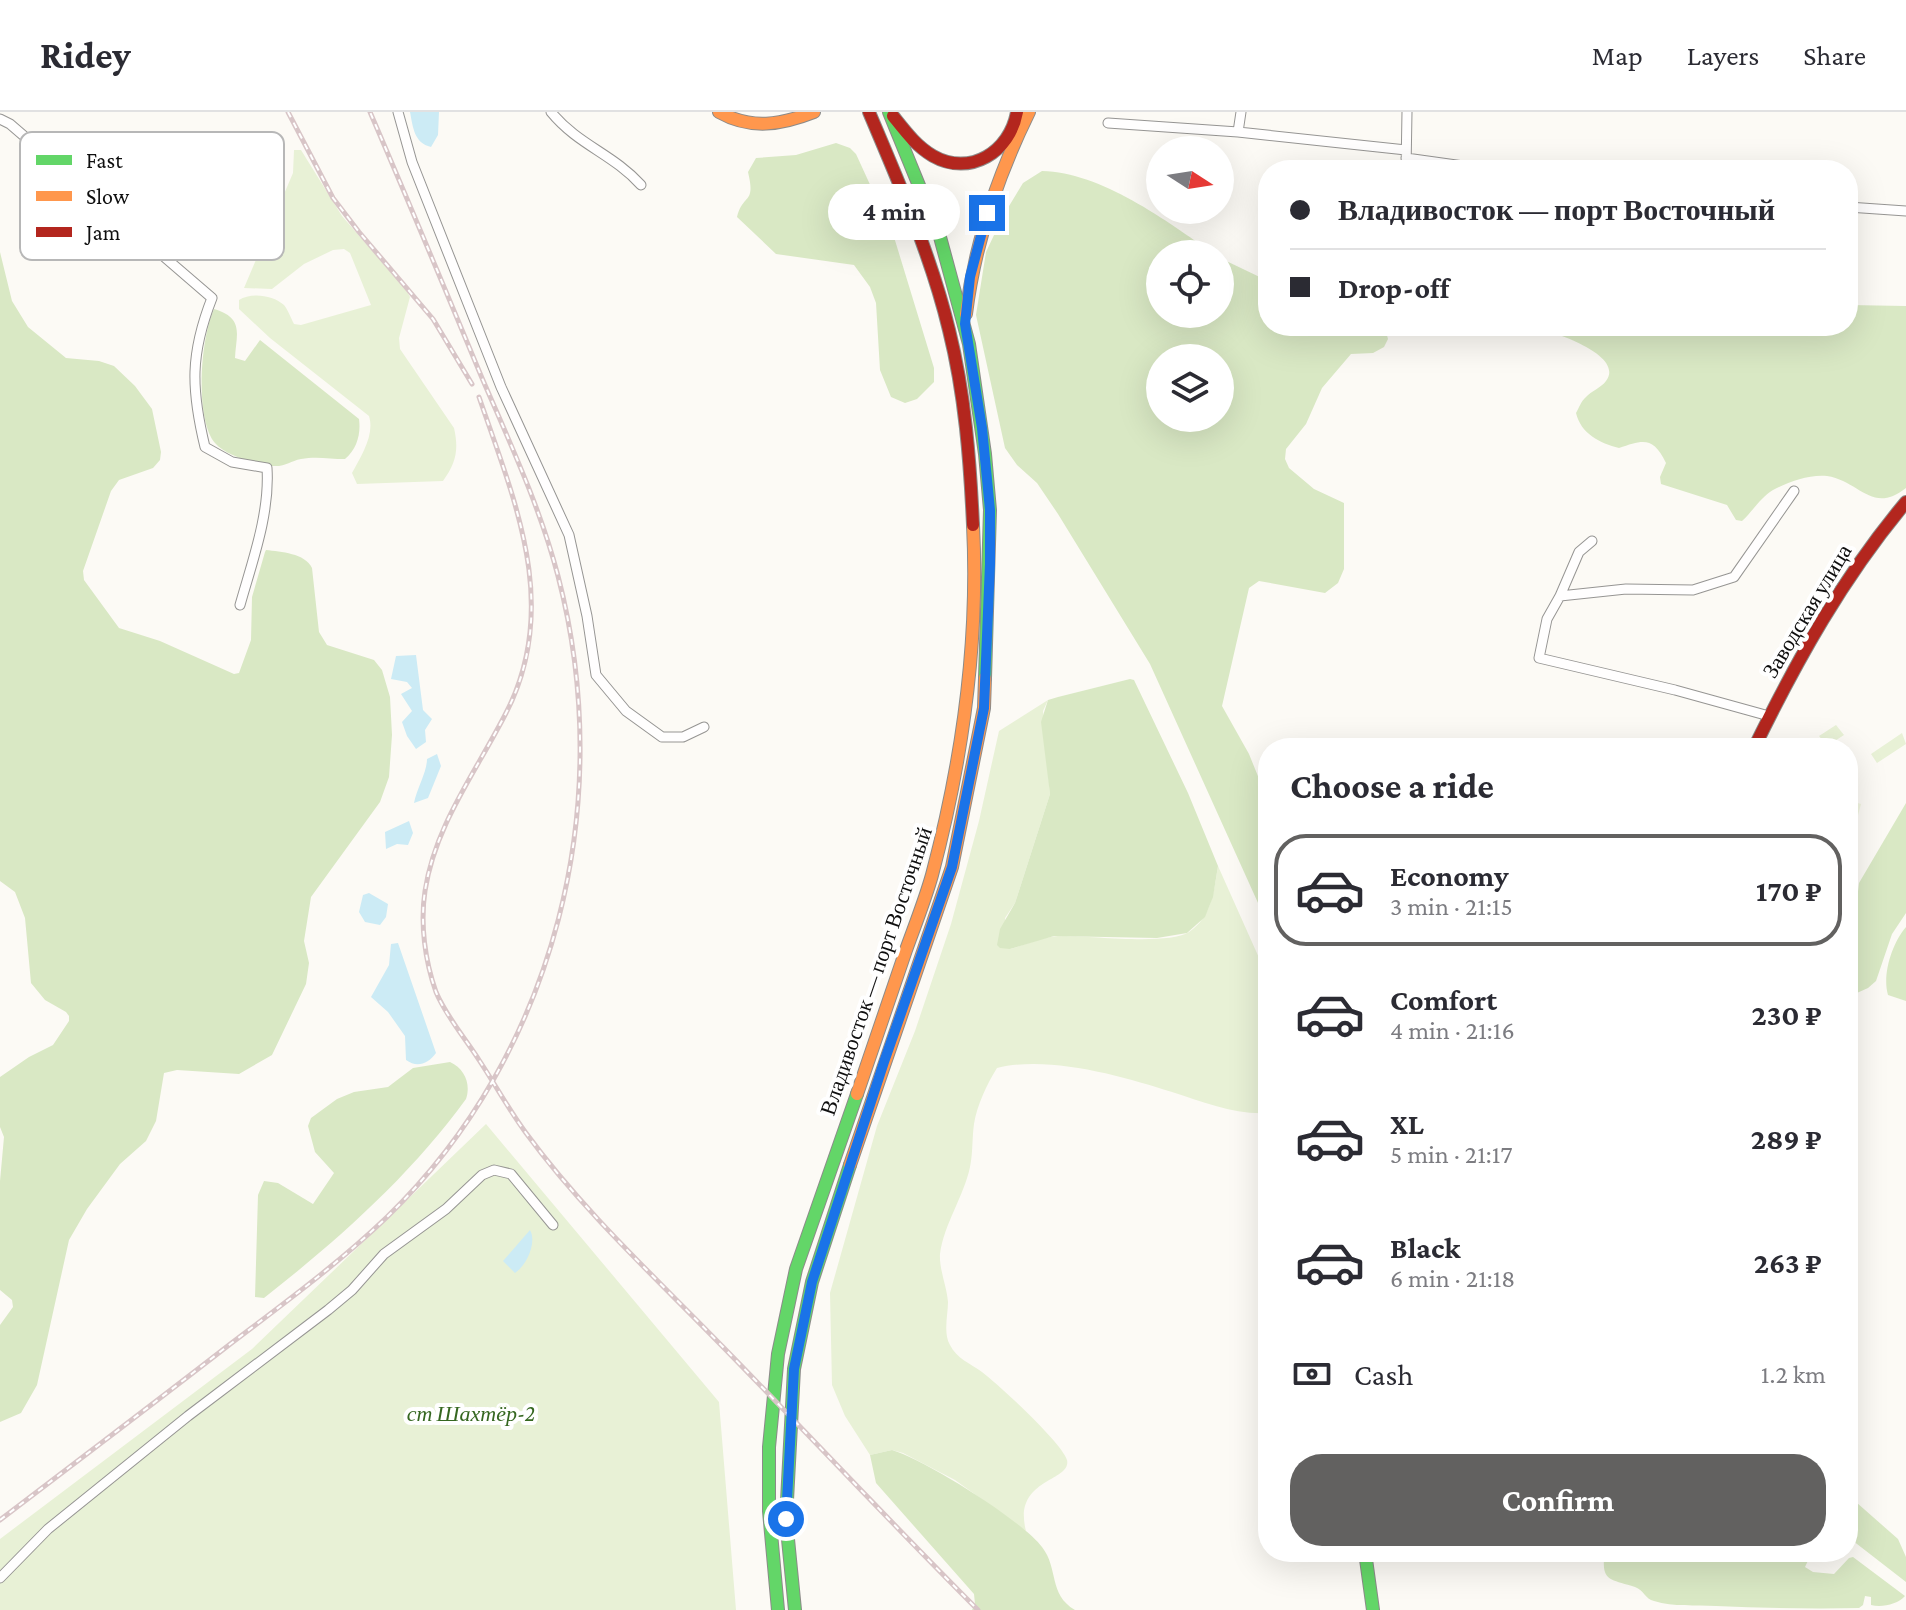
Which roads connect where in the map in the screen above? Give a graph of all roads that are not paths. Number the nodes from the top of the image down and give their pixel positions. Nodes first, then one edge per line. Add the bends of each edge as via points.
1 (398, 112) edge
2 (551, 112) edge
3 (719, 112) edge
4 (814, 112) edge
5 (869, 112) edge
6 (889, 112) edge
7 (1017, 112) edge
8 (1029, 112) edge
9 (1241, 112) edge
10 (1407, 112) edge
11 (0, 119) edge
12 (1108, 123) dead end
13 (1238, 132) junction
14 (20, 133) edge
15 (1406, 154) junction
16 (1406, 160) edge
17 (1438, 160) edge
18 (641, 185) dead end
19 (1858, 208) edge
20 (1906, 211) edge
21 (168, 260) edge
22 (965, 324) junction
23 (1794, 491) dead end
24 (1906, 502) edge
25 (1592, 541) dead end
26 (1560, 596) junction
27 (240, 605) dead end
28 (1769, 716) junction
29 (704, 727) dead end
30 (1759, 738) edge
31 (553, 1225) dead end
32 (1366, 1562) edge
33 (0, 1578) edge
34 (778, 1610) edge
35 (795, 1610) edge
36 (1373, 1610) edge

1 - 29 street via 405,145 501,387 569,535 596,675 626,711 662,737 683,737
2 - 18 street via 582,143 621,164
3 - 4 main road via 764,126
5 - 34 main road, Владивосток — порт Восточный via 912,215 950,334 969,461 974,581 966,704 946,823 796,1269 778,1354 769,1447
6 - 7 main road via 920,148 957,165 992,155 1016,123
6 - 22 main road, Владивосток — порт Восточный via 940,237
8 - 22 main road via 987,213 970,277
9 - 13 street
10 - 15 street
11 - 14 street
12 - 13 street
13 - 15 street
15 - 16 street
15 - 17 street
19 - 20 street
21 - 27 street via 212,298 193,384 205,447 232,462 267,468 256,548
22 - 35 main road, Владивосток — порт Восточный via 990,510 984,708 952,867 812,1282 793,1383 786,1519
23 - 26 street via 1734,577 1693,590 1626,589
24 - 28 main road, Заводская улица via 1837,593
25 - 26 street via 1579,552
26 - 28 street via 1547,619 1539,658
28 - 30 main road, Заводская улица
31 - 33 street via 511,1174 494,1170 482,1175 384,1254 328,1310 48,1529
32 - 36 main road

